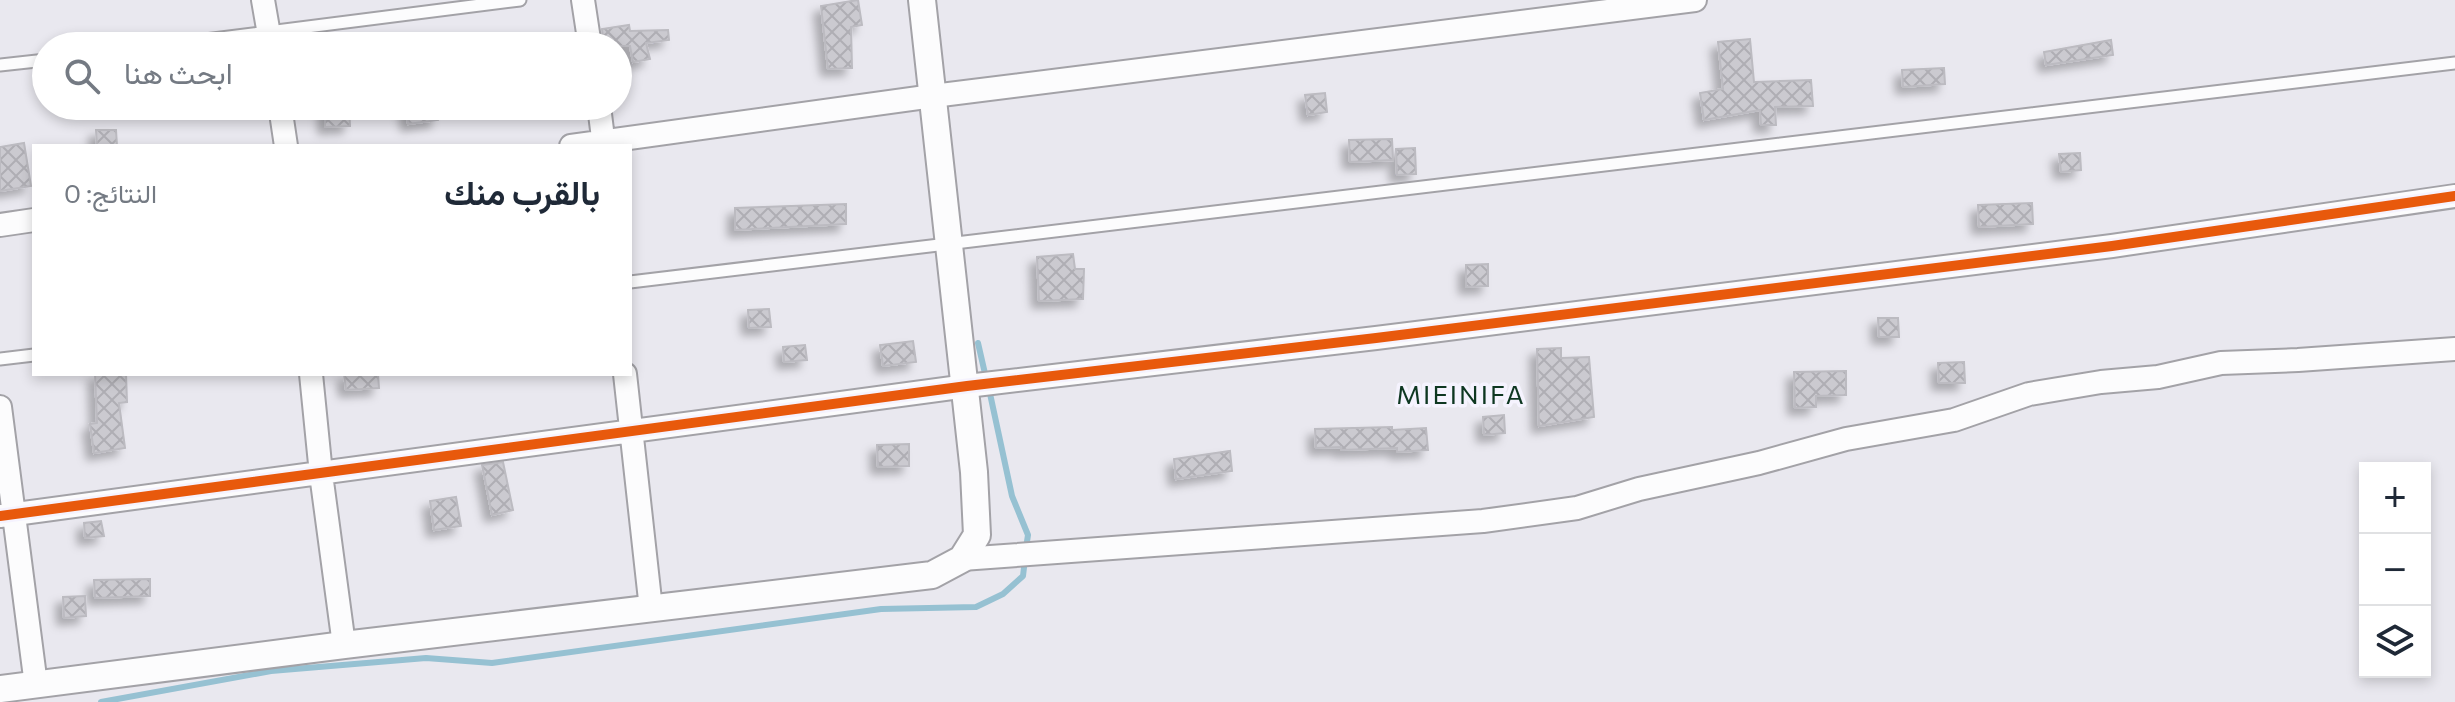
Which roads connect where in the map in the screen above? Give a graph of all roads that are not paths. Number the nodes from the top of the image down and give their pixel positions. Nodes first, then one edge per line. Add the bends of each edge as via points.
1 (263, 0) edge
2 (520, 0) edge
3 (583, 0) edge
4 (922, 0) edge
5 (1695, 0) edge
6 (269, 32) edge
7 (315, 32) edge
8 (588, 32) edge
9 (32, 62) edge
10 (2455, 63) edge
11 (0, 65) edge
12 (933, 96) junction
13 (282, 120) edge
14 (601, 120) edge
15 (286, 144) edge
16 (604, 144) edge
17 (2455, 196) edge
18 (32, 220) edge
19 (0, 225) edge
20 (950, 242) junction
21 (632, 282) edge
22 (2455, 349) edge
23 (32, 355) edge
24 (0, 359) edge
25 (311, 376) edge
26 (625, 376) edge
27 (967, 386) junction
28 (0, 407) edge
29 (630, 432) junction
30 (321, 474) junction
31 (8, 515) edge
32 (962, 559) junction
33 (651, 609) junction
34 (344, 645) junction
35 (36, 685) junction
36 (0, 689) edge

1 - 6 street
2 - 7 lane
3 - 8 street
4 - 12 street
5 - 12 street
9 - 11 lane
10 - 20 lane
12 - 16 street
12 - 20 street
13 - 15 street
14 - 16 street
17 - 27 street via 2096,248
18 - 19 street
20 - 21 lane
20 - 27 street
22 - 32 street via 2221,363 2029,394 1954,420 1846,439 1577,508 1483,521
23 - 24 lane
25 - 30 street
26 - 29 street
27 - 29 street
27 - 32 street via 977,535
28 - 31 street
29 - 30 street
29 - 33 street
30 - 31 street
30 - 34 street
31 - 35 street
32 - 33 street via 932,575
33 - 34 street
34 - 35 street
35 - 36 street

